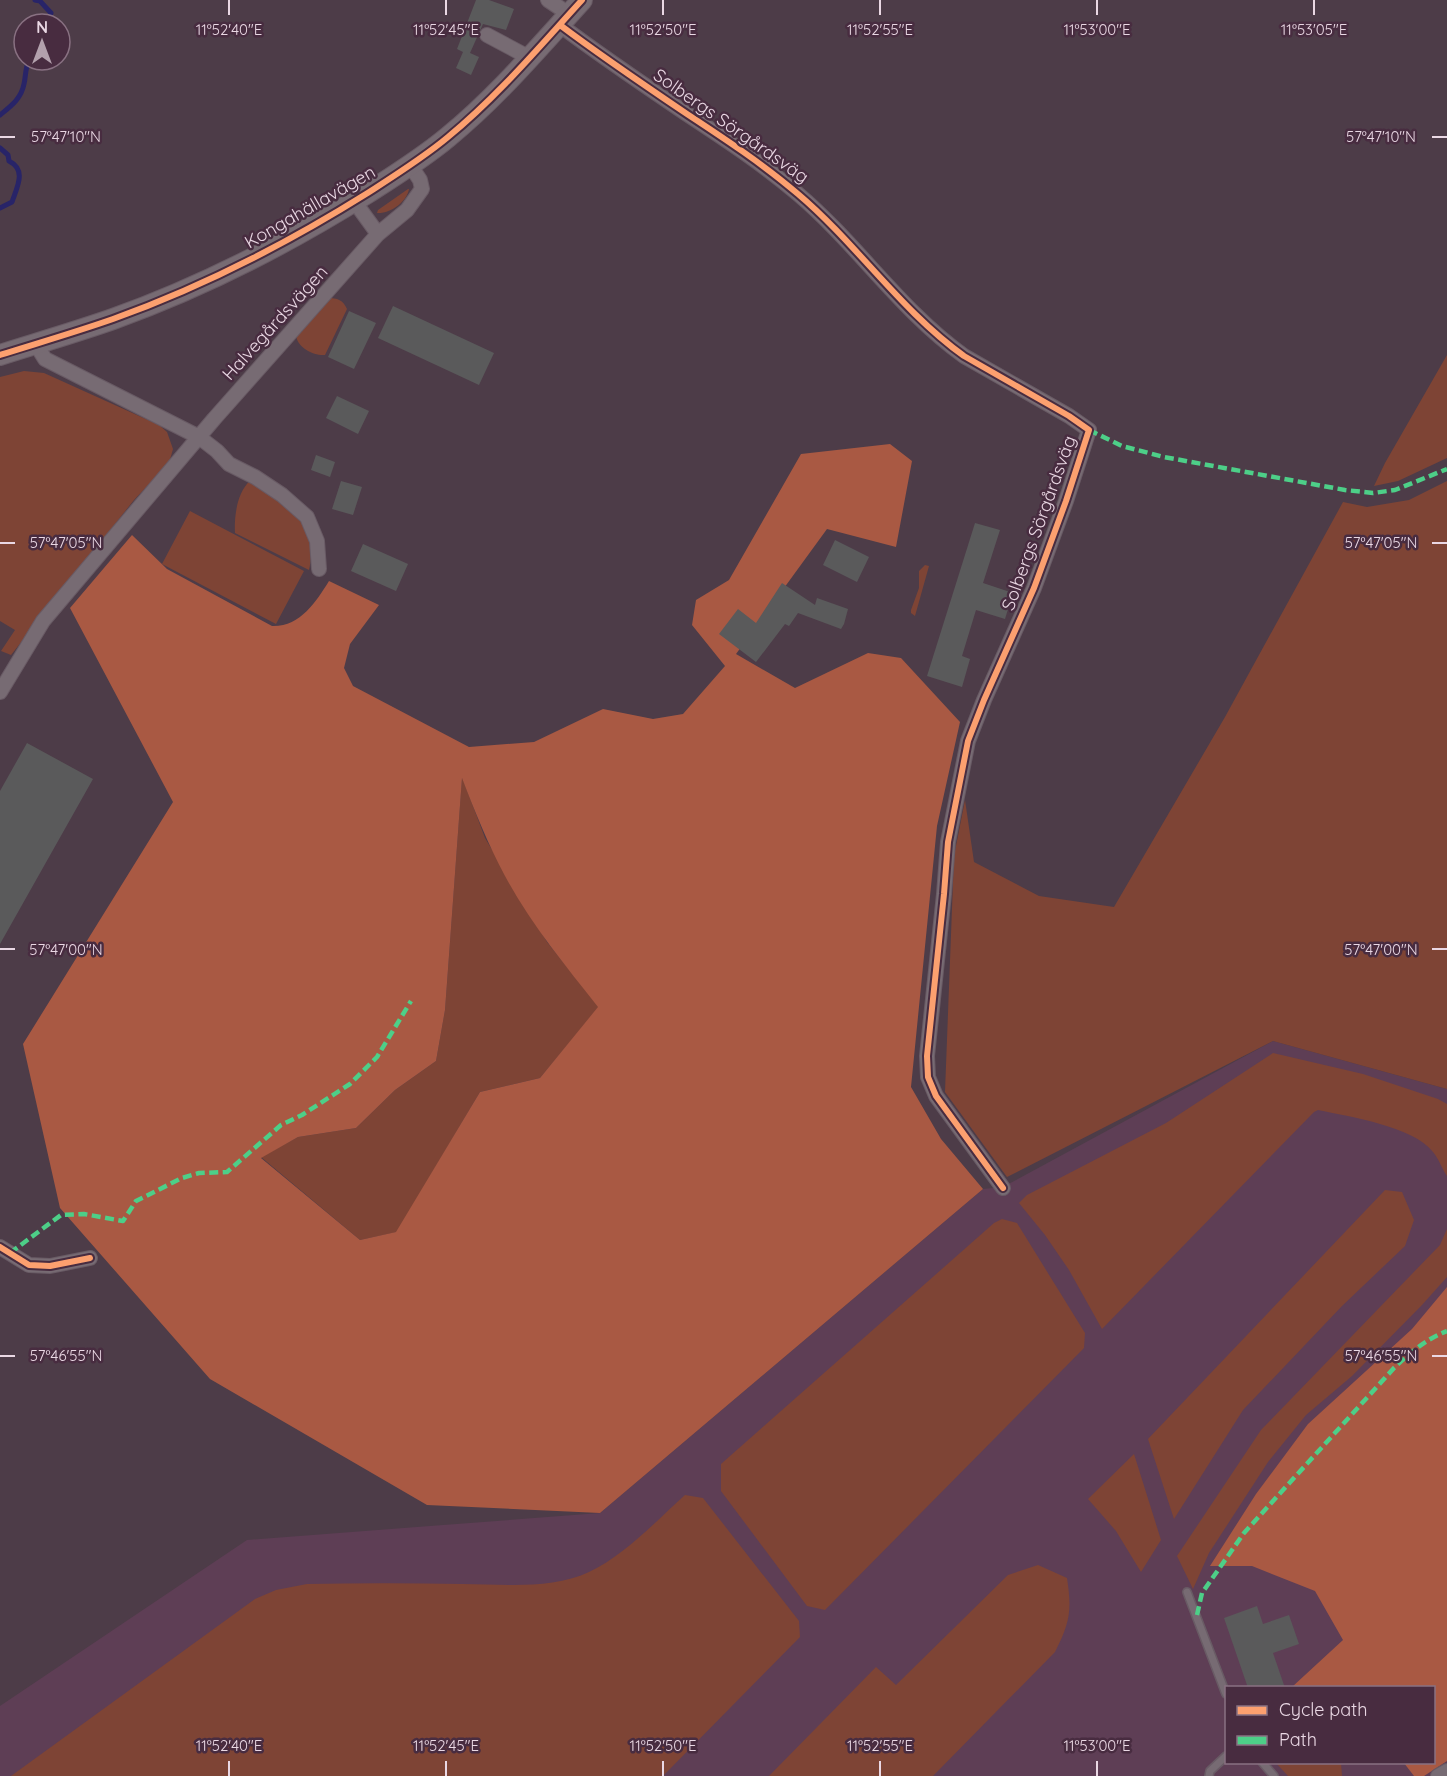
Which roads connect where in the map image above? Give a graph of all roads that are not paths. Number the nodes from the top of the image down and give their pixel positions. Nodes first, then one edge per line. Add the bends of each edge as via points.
1 (548, 0) edge
2 (570, 13) edge
3 (487, 35) dead end
4 (530, 58) junction
5 (410, 165) junction
6 (354, 201) junction
7 (378, 234) junction
8 (35, 343) junction
9 (0, 355) edge
10 (199, 437) junction
11 (319, 569) dead end
12 (0, 692) edge
13 (1003, 1188) dead end
14 (0, 1247) edge
15 (90, 1258) dead end
16 (1187, 1592) dead end
17 (1225, 1689) edge
18 (1225, 1758) edge
19 (1264, 1764) edge
20 (1447, 1771) edge
21 (1209, 1776) edge
22 (1274, 1776) edge
23 (1438, 1776) edge

1 - 2 street
2 - 4 street, Kongahällavägen
2 - 13 street, Solbergs Sörgårdsväg via 620,69 800,195 948,344 1089,430 1034,588 968,741 948,842 928,1077 936,1096
3 - 4 street
4 - 5 street, Kongahällavägen via 472,116
5 - 6 street, Kongahällavägen
5 - 7 street, Halvegårdsvägen via 422,189 407,210
6 - 7 street
6 - 8 street, Kongahällavägen via 197,285 113,319
7 - 10 street, Halvegårdsvägen
8 - 9 street, Kongahällavägen
8 - 10 street via 45,359
10 - 11 street via 229,464 282,495 307,517 317,541
10 - 12 street, Halvegårdsvägen via 43,621
14 - 15 street via 30,1265 50,1266
16 - 17 lane
18 - 21 lane
19 - 22 lane
20 - 23 street

